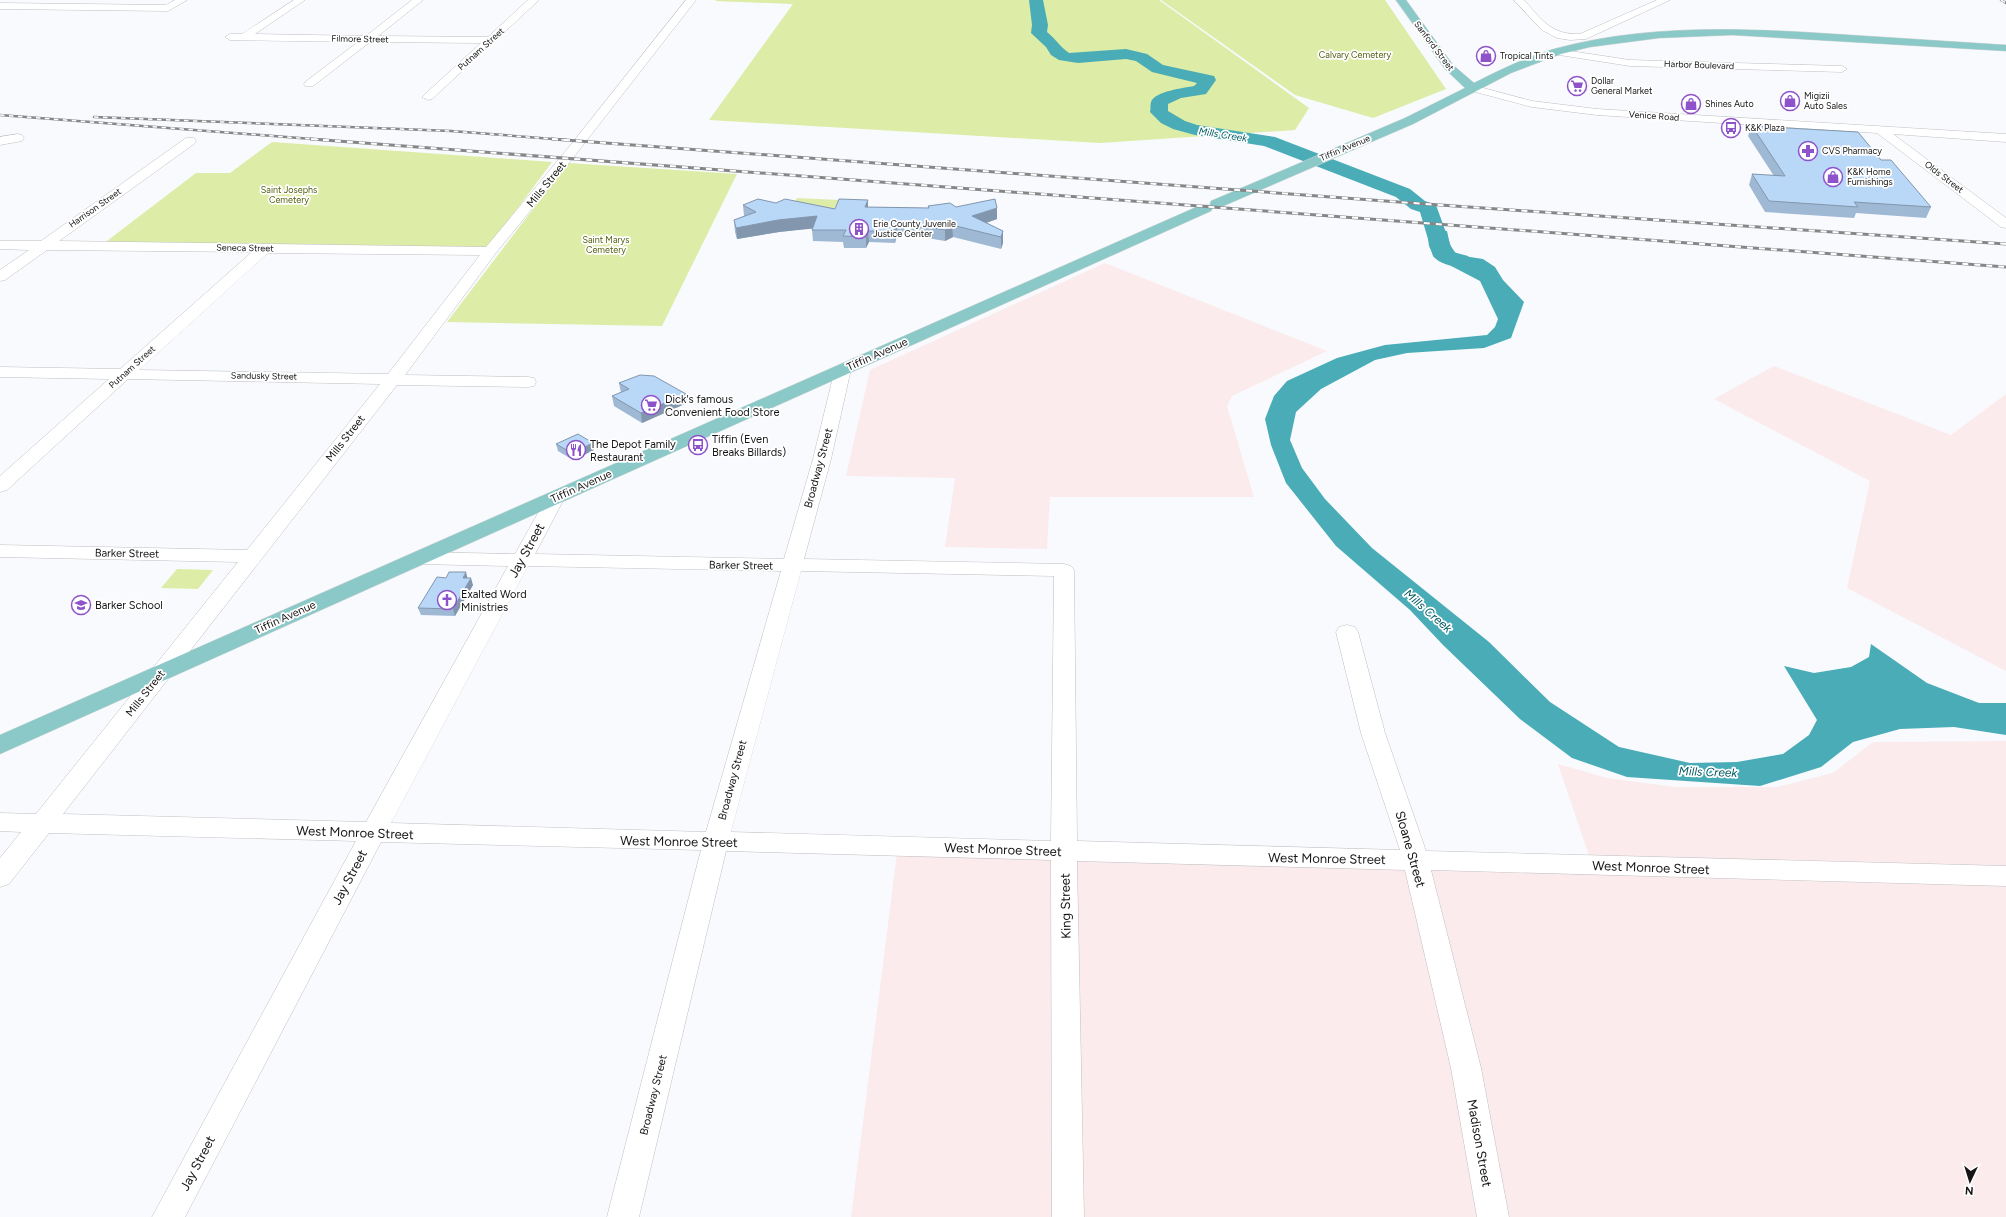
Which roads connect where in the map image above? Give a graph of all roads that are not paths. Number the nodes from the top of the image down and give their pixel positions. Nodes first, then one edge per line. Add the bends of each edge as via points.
1 (60, 0) edge
2 (182, 0) edge
3 (300, 0) edge
4 (418, 0) edge
5 (534, 0) edge
6 (691, 0) edge
7 (1401, 0) edge
8 (1519, 0) edge
9 (1665, 0) edge
10 (0, 6) edge
11 (47, 6) junction
12 (230, 37) dead end
13 (244, 37) junction
14 (367, 39) junction
15 (490, 40) junction
16 (2006, 48) edge
17 (1557, 52) junction
18 (1449, 67) junction
19 (1842, 69) dead end
20 (1471, 70) dead end
21 (1507, 71) junction
22 (1482, 72) dead end
23 (309, 84) dead end
24 (1472, 88) junction
25 (428, 97) dead end
26 (1508, 98) junction
27 (1445, 102) junction
28 (1882, 131) junction
29 (18, 138) dead end
30 (2006, 138) edge
31 (0, 141) edge
32 (190, 141) dead end
33 (2006, 224) edge
34 (0, 244) edge
35 (43, 245) junction
36 (264, 248) junction
37 (490, 251) junction
38 (0, 277) edge
39 (843, 369) junction
40 (0, 372) edge
41 (126, 373) junction
42 (392, 379) junction
43 (528, 382) dead end
44 (0, 486) edge
45 (556, 497) junction
46 (0, 551) edge
47 (253, 556) junction
48 (418, 558) junction
49 (520, 560) junction
50 (791, 566) junction
51 (1064, 570) joint
52 (1347, 632) dead end
53 (161, 672) junction
54 (0, 745) edge
55 (0, 822) edge
56 (43, 823) junction
57 (373, 833) junction
58 (716, 841) junction
59 (1064, 851) junction
60 (1416, 860) junction
61 (2006, 876) edge
62 (0, 877) edge
63 (1466, 1068) joint
64 (168, 1217) edge
65 (623, 1217) edge
66 (1068, 1217) edge
67 (1493, 1217) edge

1 - 11 street
2 - 11 street via 168,8
3 - 13 street
4 - 14 street
5 - 15 street, Putnam Street
6 - 37 street, Mills Street
7 - 18 main road, Sanford Street
8 - 9 street via 1549,32 1559,36 1582,37 1641,7
10 - 11 street
12 - 13 street, Filmore Street
13 - 14 street, Filmore Street
14 - 15 street, Filmore Street
14 - 23 street
15 - 25 street, Putnam Street
16 - 17 main road via 1770,33 1700,32 1609,41
17 - 19 street, Harbor Boulevard via 1630,63
17 - 21 main road
18 - 20 main road
18 - 24 main road, Sanford Street
21 - 22 main road
21 - 24 main road, Tiffin Avenue
24 - 26 street, Venice Road
24 - 27 main road, Tiffin Avenue
26 - 27 street via 1468,98
26 - 28 street, Venice Road via 1557,108 1597,112
27 - 39 main road, Tiffin Avenue
28 - 30 street, Venice Road
28 - 33 street, Olds Street
29 - 31 street
32 - 35 street, Harrison Street
34 - 35 street, Seneca Street
35 - 36 street, Seneca Street
35 - 38 street, Harrison Street
36 - 37 street, Seneca Street
36 - 41 street, Putnam Street
37 - 42 street, Mills Street
39 - 45 main road, Tiffin Avenue
39 - 50 street, Broadway Street via 822,459
40 - 41 street, Sandusky Street
41 - 42 street, Sandusky Street
41 - 44 street, Putnam Street
42 - 43 street, Sandusky Street
42 - 47 street, Mills Street
45 - 48 main road, Tiffin Avenue
45 - 49 street, Jay Street
46 - 47 street, Barker Street
47 - 53 street, Mills Street
48 - 49 street, Barker Street
48 - 53 main road, Tiffin Avenue
49 - 50 street, Barker Street
49 - 57 street, Jay Street
50 - 51 street, Barker Street
50 - 58 street, Broadway Street
51 - 59 street, King Street
52 - 60 street, Sloane Street via 1373,733
53 - 54 main road, Tiffin Avenue
53 - 56 street, Mills Street
55 - 56 street, West Monroe Street
56 - 57 street, West Monroe Street
56 - 62 street, Mills Street
57 - 58 street, West Monroe Street
57 - 64 street, Jay Street
58 - 59 street, West Monroe Street
58 - 65 street, Broadway Street
59 - 60 street, West Monroe Street
59 - 66 street, King Street
60 - 61 street, West Monroe Street
60 - 63 street, Sloane Street
63 - 67 street, Madison Street

